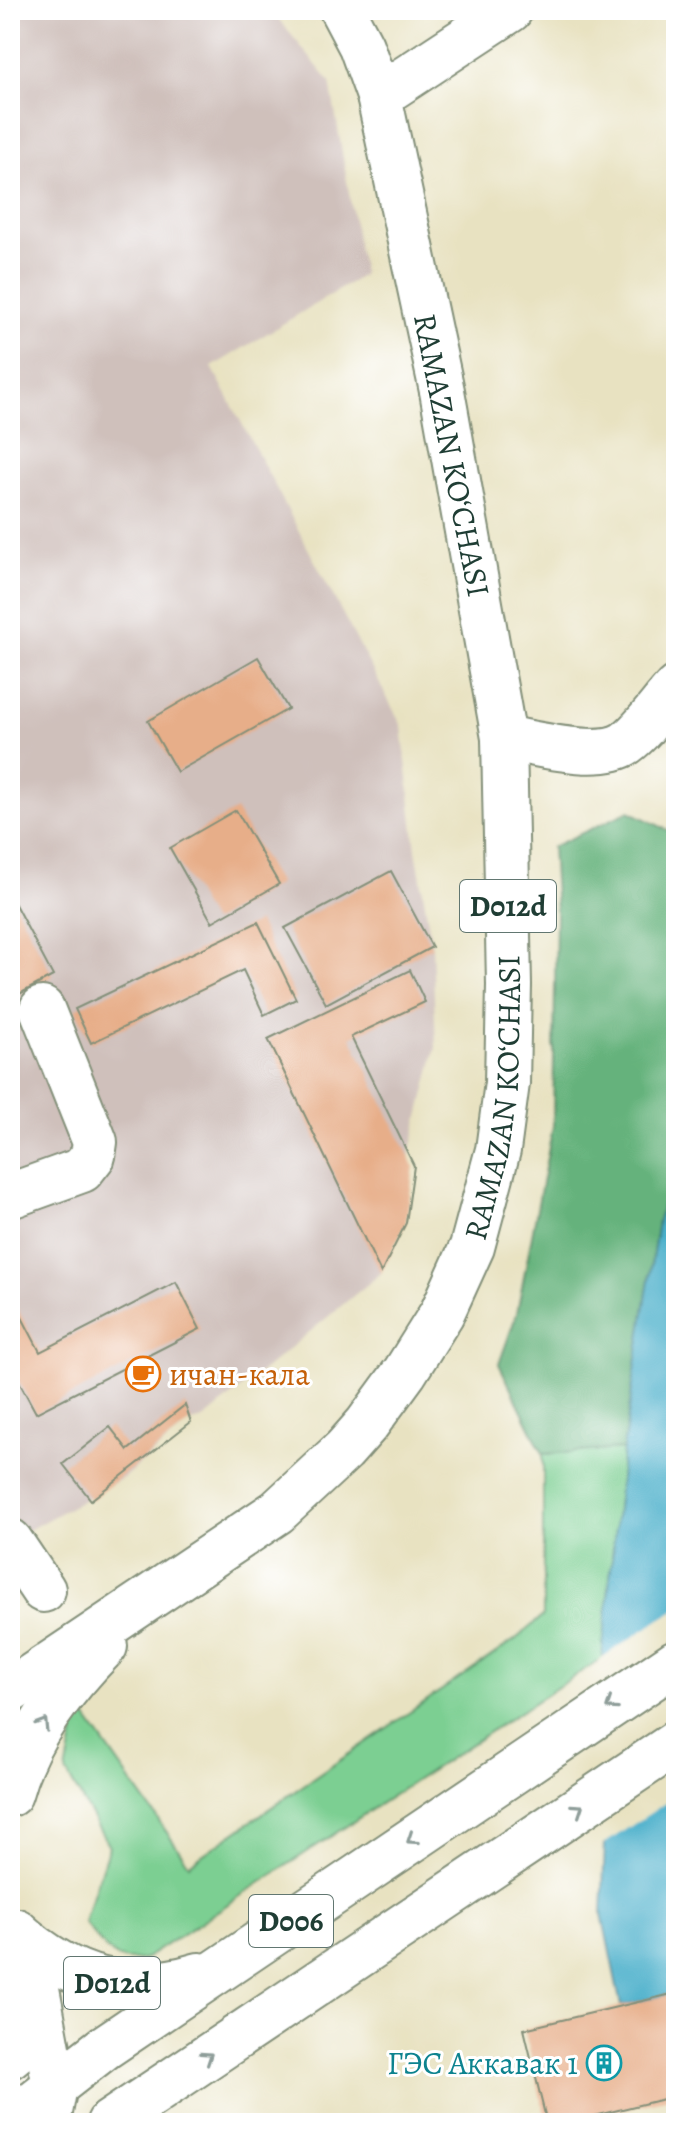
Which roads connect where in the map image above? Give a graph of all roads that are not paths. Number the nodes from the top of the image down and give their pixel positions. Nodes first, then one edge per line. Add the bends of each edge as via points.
1 (342, 10) edge
2 (510, 10) edge
3 (379, 96) junction
4 (676, 688) edge
5 (504, 738) junction
6 (42, 1009) dead end
7 (10, 1196) edge
8 (10, 1541) edge
9 (43, 1590) dead end
10 (154, 1595) junction
11 (676, 1662) edge
12 (10, 1691) edge
13 (676, 1743) edge
14 (10, 1794) edge
15 (13, 1924) edge
16 (221, 1968) junction
17 (35, 1978) junction
18 (105, 2047) junction
19 (10, 2056) edge
20 (51, 2105) edge
21 (126, 2115) edge
22 (10, 2121) edge

1 - 3 main road, RAMAZAN KO‘CHASI / D012d
2 - 3 main road
3 - 5 main road, RAMAZAN KO‘CHASI / D012d via 442,391
4 - 5 main road via 615,749
5 - 10 main road, RAMAZAN KO‘CHASI / D012d via 507,1083 494,1172 472,1247 424,1342 344,1450 277,1512
6 - 7 main road via 95,1142 93,1156 82,1170
8 - 9 main road
10 - 12 main road, RAMAZAN KO‘CHASI / D012d
14 -> 10 main road, D012d via 29,1747 58,1701
11 -> 16 main road, D006
21 -> 13 main road, D006
15 - 16 main road, D012d via 35,1949 104,1982 156,1984
15 - 17 main road, D012d
16 - 18 main road, D006
17 - 19 main road via 31,2028
17 - 20 main road, D012d
18 - 20 main road, D006
18 - 21 main road
20 - 22 main road, D006

